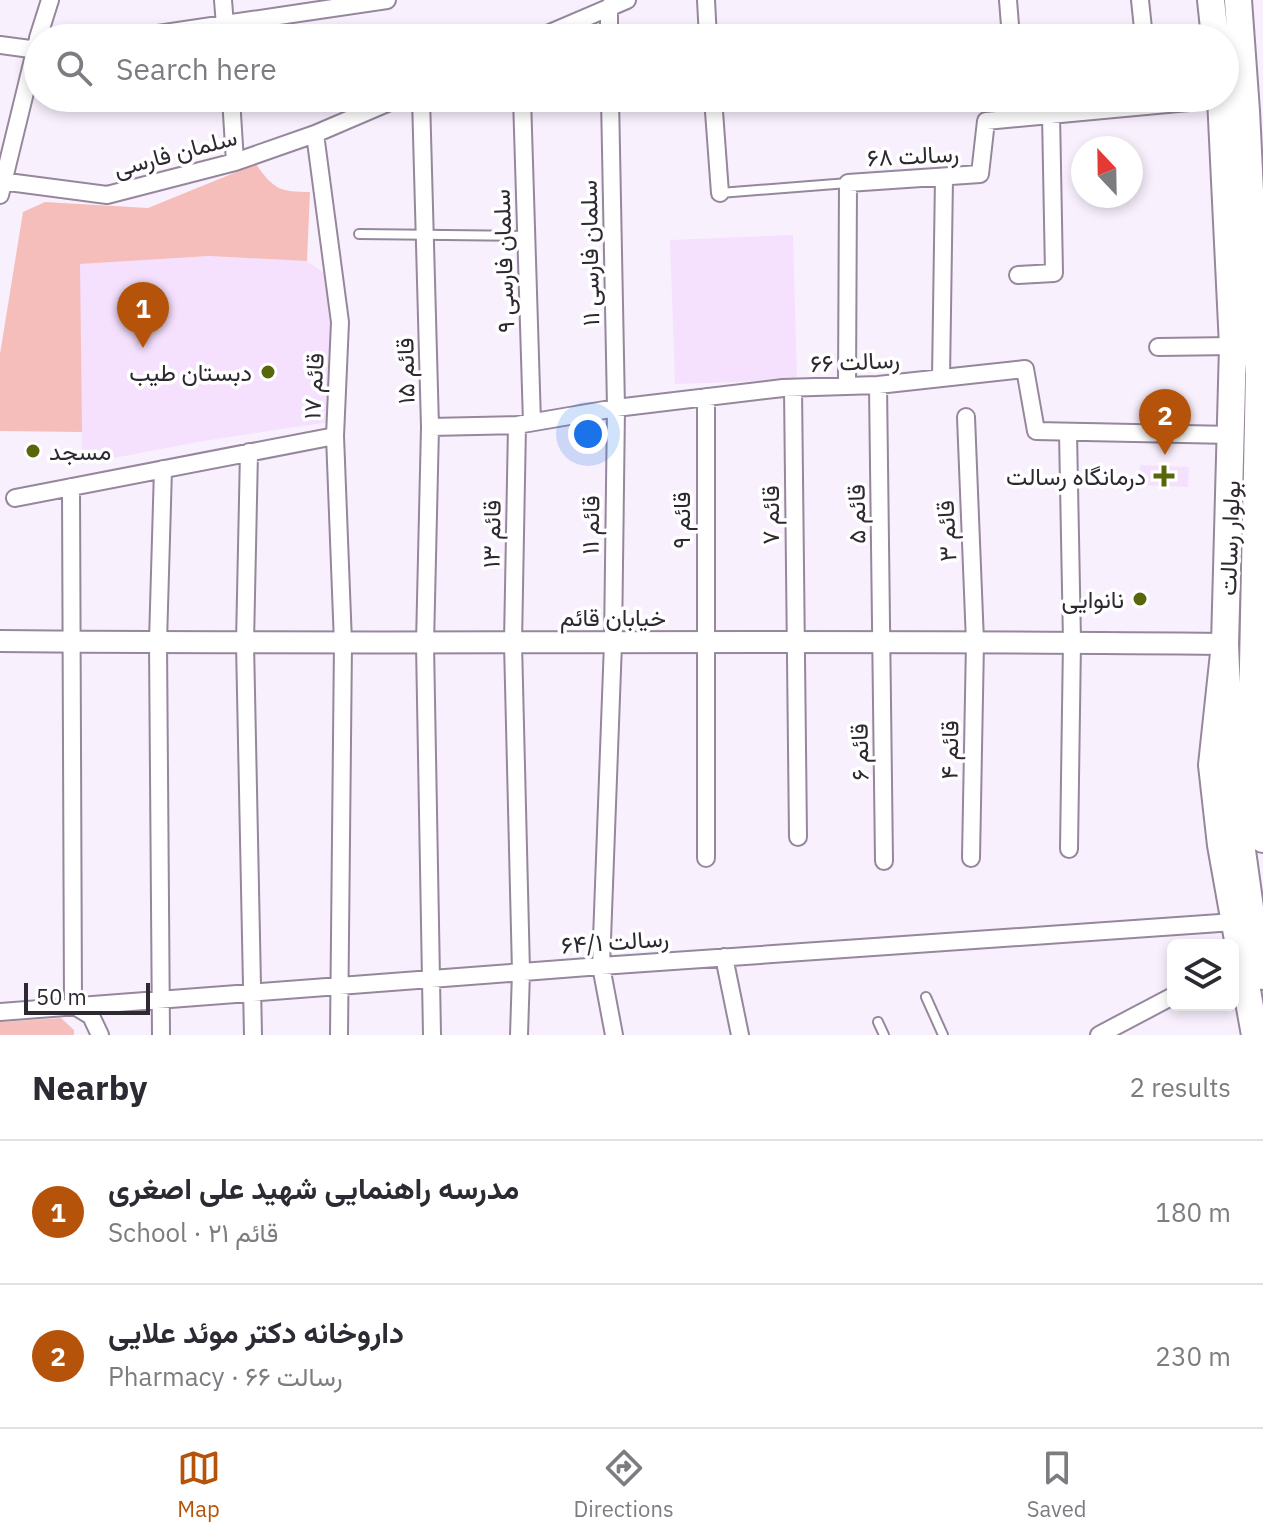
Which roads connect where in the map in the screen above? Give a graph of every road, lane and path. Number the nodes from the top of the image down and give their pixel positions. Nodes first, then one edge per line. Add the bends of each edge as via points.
1 (50, 0) edge
2 (223, 0) edge
3 (387, 0) edge
4 (627, 0) edge
5 (706, 0) edge
6 (1008, 0) edge
7 (1140, 0) edge
8 (1211, 0) edge
9 (1238, 0) edge
10 (339, 4) edge
11 (609, 7) junction
12 (43, 24) edge
13 (225, 24) edge
14 (258, 24) edge
15 (570, 24) edge
16 (609, 24) edge
17 (707, 24) edge
18 (1010, 24) edge
19 (1143, 24) edge
20 (1214, 24) edge
21 (0, 45) edge
22 (24, 45) edge
23 (24, 96) edge
24 (1255, 110) edge
25 (232, 112) edge
26 (366, 112) edge
27 (422, 112) edge
28 (522, 112) edge
29 (610, 112) edge
30 (714, 112) edge
31 (1018, 112) edge
32 (1068, 112) edge
33 (1222, 112) edge
34 (1051, 114) junction
35 (1019, 118) junction
36 (315, 134) junction
37 (235, 162) junction
38 (944, 178) junction
39 (848, 183) junction
40 (1, 186) edge
41 (720, 193) joint
42 (359, 234) dead end
43 (426, 236) junction
44 (526, 236) junction
45 (1258, 237) edge
46 (1018, 275) dead end
47 (1233, 346) junction
48 (1158, 347) dead end
49 (1261, 372) edge
50 (941, 378) junction
51 (878, 385) junction
52 (847, 386) junction
53 (793, 388) junction
54 (706, 397) junction
55 (616, 408) junction
56 (966, 417) dead end
57 (524, 424) junction
58 (430, 427) junction
59 (1068, 432) junction
60 (1232, 435) junction
61 (335, 436) junction
62 (249, 452) junction
63 (163, 469) junction
64 (71, 487) junction
65 (15, 498) dead end
66 (1260, 523) edge
67 (0, 641) edge
68 (1072, 641) junction
69 (73, 642) junction
70 (158, 642) junction
71 (794, 642) junction
72 (882, 642) junction
73 (975, 642) junction
74 (245, 643) junction
75 (343, 643) junction
76 (513, 643) junction
77 (613, 643) junction
78 (705, 643) junction
79 (425, 644) junction
80 (1225, 644) junction
81 (1258, 667) edge
82 (1263, 709) edge
83 (798, 837) dead end
84 (1263, 839) edge
85 (1069, 849) dead end
86 (706, 858) dead end
87 (971, 858) dead end
88 (884, 861) dead end
89 (1234, 922) junction
90 (1235, 939) edge
91 (724, 957) junction
92 (601, 966) junction
93 (1239, 970) edge
94 (521, 972) junction
95 (1263, 976) edge
96 (431, 978) junction
97 (341, 985) junction
98 (251, 992) junction
99 (926, 997) dead end
100 (162, 998) junction
101 (1167, 999) edge
102 (73, 1005) junction
103 (0, 1012) edge
104 (878, 1022) dead end
105 (100, 1035) edge
106 (161, 1035) edge
107 (253, 1035) edge
108 (339, 1035) edge
109 (432, 1035) edge
110 (519, 1035) edge
111 (614, 1035) edge
112 (740, 1035) edge
113 (884, 1035) edge
114 (943, 1035) edge
115 (1099, 1035) edge
116 (1255, 1035) edge

1 - 12 street
2 - 13 street
3 - 10 street
4 - 11 street
5 - 17 street
6 - 18 street
7 - 19 street
8 - 20 main road
9 - 24 main road, بولوار رسالت
10 - 14 street
11 - 15 street
11 - 16 street
21 - 22 street
23 - 40 street
24 - 45 main road, بولوار رسالت
25 - 37 street
26 - 36 street, سلمان فارسی
27 - 43 street, قائم ۱۵
28 - 44 street, سلمان فارسی ۹
29 - 55 street, سلمان فارسی ۱۱
30 - 41 street
31 - 35 street
32 - 34 street, رسالت ۶۸
33 - 47 main road, بولوار رسالت
34 - 35 street, رسالت ۶۸
34 - 46 street via 1054,273
35 - 38 street, رسالت ۶۸ via 986,121 980,174
36 - 37 street, سلمان فارسی
36 - 61 street, قائم ۱۷ via 340,322
37 - 40 street, سلمان فارسی via 107,195
38 - 39 street, رسالت ۶۸
38 - 50 street
39 - 41 lane
39 - 52 street
42 - 43 lane
43 - 44 lane
43 - 58 street, قائم ۱۵
44 - 57 street, سلمان فارسی ۹
45 - 49 main road, بولوار رسالت
47 - 48 street
47 - 60 main road, بولوار رسالت
49 - 66 main road, بولوار رسالت
50 - 51 street, رسالت ۶۶
50 - 59 street, رسالت ۶۶ via 1025,369 1036,431
51 - 52 street, رسالت ۶۶
51 - 72 street, قائم ۵
52 - 53 street, رسالت ۶۶
53 - 54 street, رسالت ۶۶
53 - 71 street, قائم ۷
54 - 55 street, رسالت ۶۶
54 - 78 street, قائم ۹
55 - 57 street, رسالت ۶۶
55 - 77 street, قائم ۱۱
56 - 73 street, قائم ۳
57 - 58 street, رسالت ۶۶
57 - 76 street, قائم ۱۳
58 - 79 street, قائم ۱۵
59 - 60 street, رسالت ۶۶
59 - 68 street
60 - 80 main road, بولوار رسالت
61 - 62 street
61 - 75 street, قائم ۱۷
62 - 63 street
62 - 74 street
63 - 64 street
63 - 70 street
64 - 65 street
64 - 69 street
66 - 81 main road, بولوار رسالت
67 - 69 street, خیابان قائم
68 - 73 street, خیابان قائم
68 - 80 street, خیابان قائم
68 - 85 street
69 - 70 street, خیابان قائم
69 - 102 street
70 - 74 street, خیابان قائم
70 - 100 street
71 - 72 street, خیابان قائم
71 - 78 street, خیابان قائم
71 - 83 street, قائم ۷
72 - 73 street, خیابان قائم
72 - 88 street, قائم ۶
73 - 87 street, قائم ۴
74 - 75 street, خیابان قائم
74 - 98 street
75 - 79 street, خیابان قائم
75 - 97 street, قائم ۱۷
76 - 77 street, خیابان قائم
76 - 79 street, خیابان قائم
76 - 94 street, قائم ۱۳
77 - 78 street, خیابان قائم
77 - 92 street, قائم ۱۱
78 - 86 street, قائم ۹
79 - 96 street, قائم ۱۵
80 - 89 main road via 1212,765
80 - 95 main road, بولوار رسالت via 1230,765
81 - 82 main road
81 - 84 main road, بولوار رسالت via 1251,763
89 - 90 main road
89 - 91 street, رسالت ۶۴/۱
91 - 92 street, رسالت ۶۴/۱
91 - 112 street
92 - 94 street, رسالت ۶۴/۱
92 - 111 street, قائم ۱۱
93 - 116 main road
94 - 96 street, رسالت ۶۴/۱
94 - 110 street, قائم ۱۳
96 - 97 street, رسالت ۶۴/۱
96 - 109 street, قائم ۱۵
97 - 98 street, رسالت ۶۴/۱
97 - 108 street, قائم ۱۷
98 - 100 street, رسالت ۶۴/۱
98 - 107 street
99 - 114 lane
100 - 102 street, رسالت ۶۴/۱
100 - 106 street
101 - 115 street
102 - 103 street, رسالت ۶۴/۱
102 - 105 street via 91,1016
104 - 113 lane

